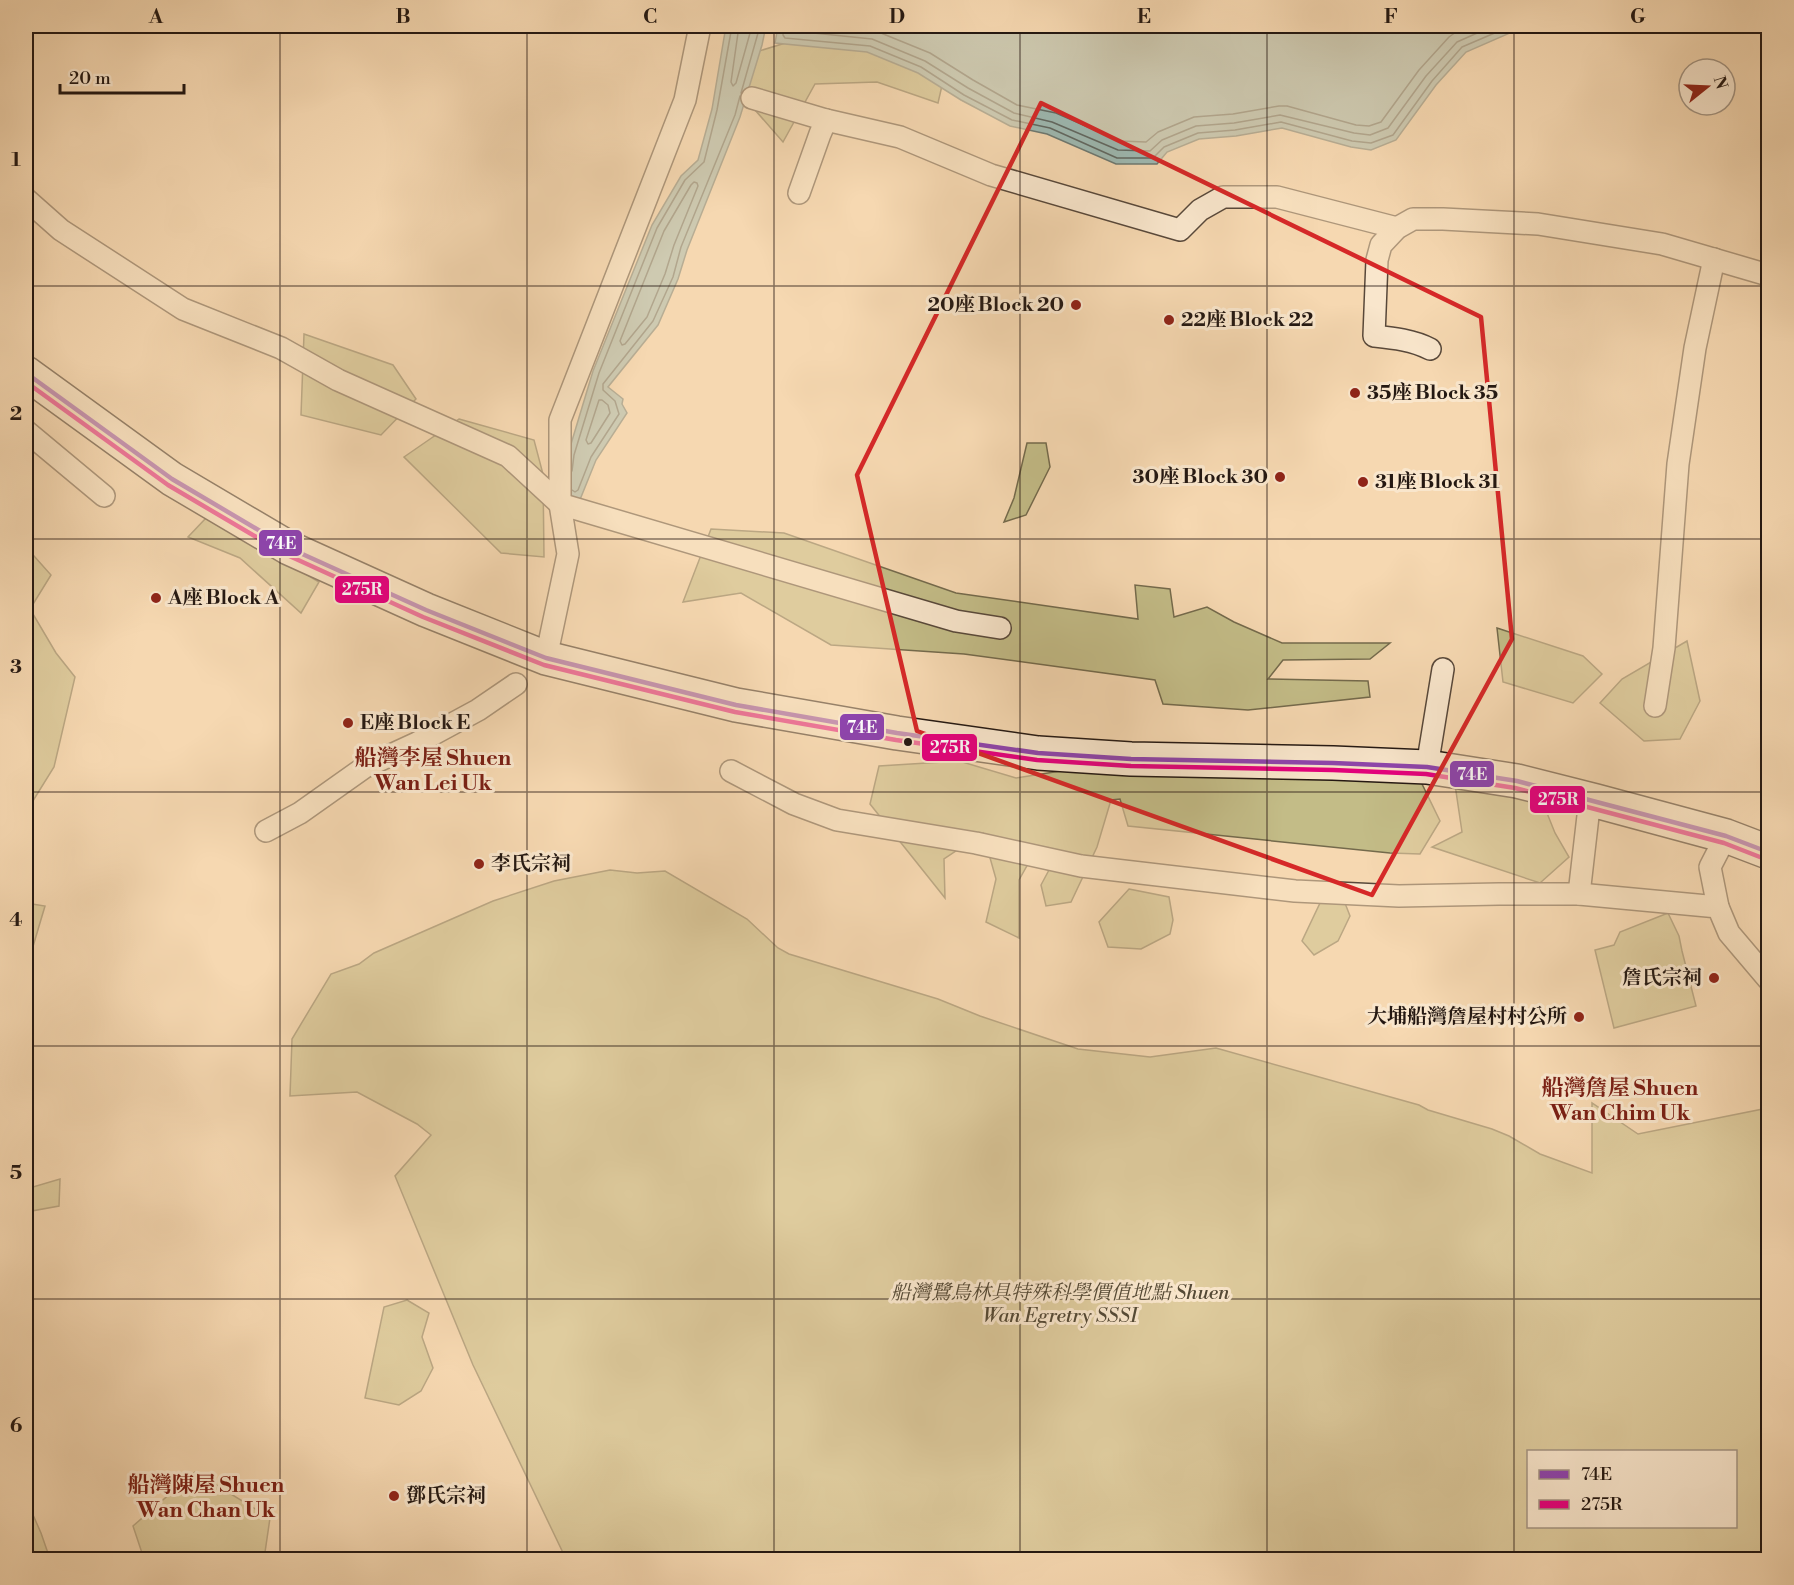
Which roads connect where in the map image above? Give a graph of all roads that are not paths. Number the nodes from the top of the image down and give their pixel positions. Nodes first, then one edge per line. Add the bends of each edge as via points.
1 (700, 26) edge
2 (752, 98) dead end
3 (826, 120) junction
4 (799, 193) dead end
5 (26, 199) edge
6 (1397, 228) junction
7 (1714, 259) junction
8 (1768, 275) edge
9 (1430, 349) dead end
10 (26, 373) edge
11 (26, 431) edge
12 (104, 496) dead end
13 (560, 504) junction
14 (1000, 628) dead end
15 (546, 658) junction
16 (1443, 669) dead end
17 (516, 684) dead end
18 (1655, 706) dead end
19 (1427, 767) junction
20 (731, 771) dead end
21 (1596, 801) junction
22 (266, 831) dead end
23 (1726, 836) junction
24 (1768, 852) edge
25 (1579, 894) junction
26 (1718, 907) junction
27 (1768, 979) edge

1 - 13 lane via 685,100 560,420
2 - 3 lane
3 - 4 lane
3 - 6 lane via 900,137 991,175 1180,230 1200,210 1223,197 1277,197
5 - 13 lane via 61,230 183,309 281,348 338,380 508,456
6 - 7 lane via 1413,219 1538,224 1662,244
6 - 9 lane via 1381,245 1377,260 1374,336 1401,339
7 - 8 lane
7 - 18 lane via 1696,339 1678,464 1664,648
10 - 15 main road via 172,478 289,548 426,610
11 - 12 lane
13 - 14 lane via 944,617
13 - 15 lane via 568,554
15 - 19 main road via 736,705 1038,753
16 - 19 lane
17 - 22 lane via 478,710 365,767 300,813
19 - 21 main road via 1517,781
20 - 25 lane via 794,804 837,820 976,843 1081,866 1295,891 1399,896
21 - 23 main road
21 - 25 lane via 1588,816
23 - 24 main road
23 - 26 lane via 1710,867
25 - 26 lane
26 - 27 lane via 1730,933

